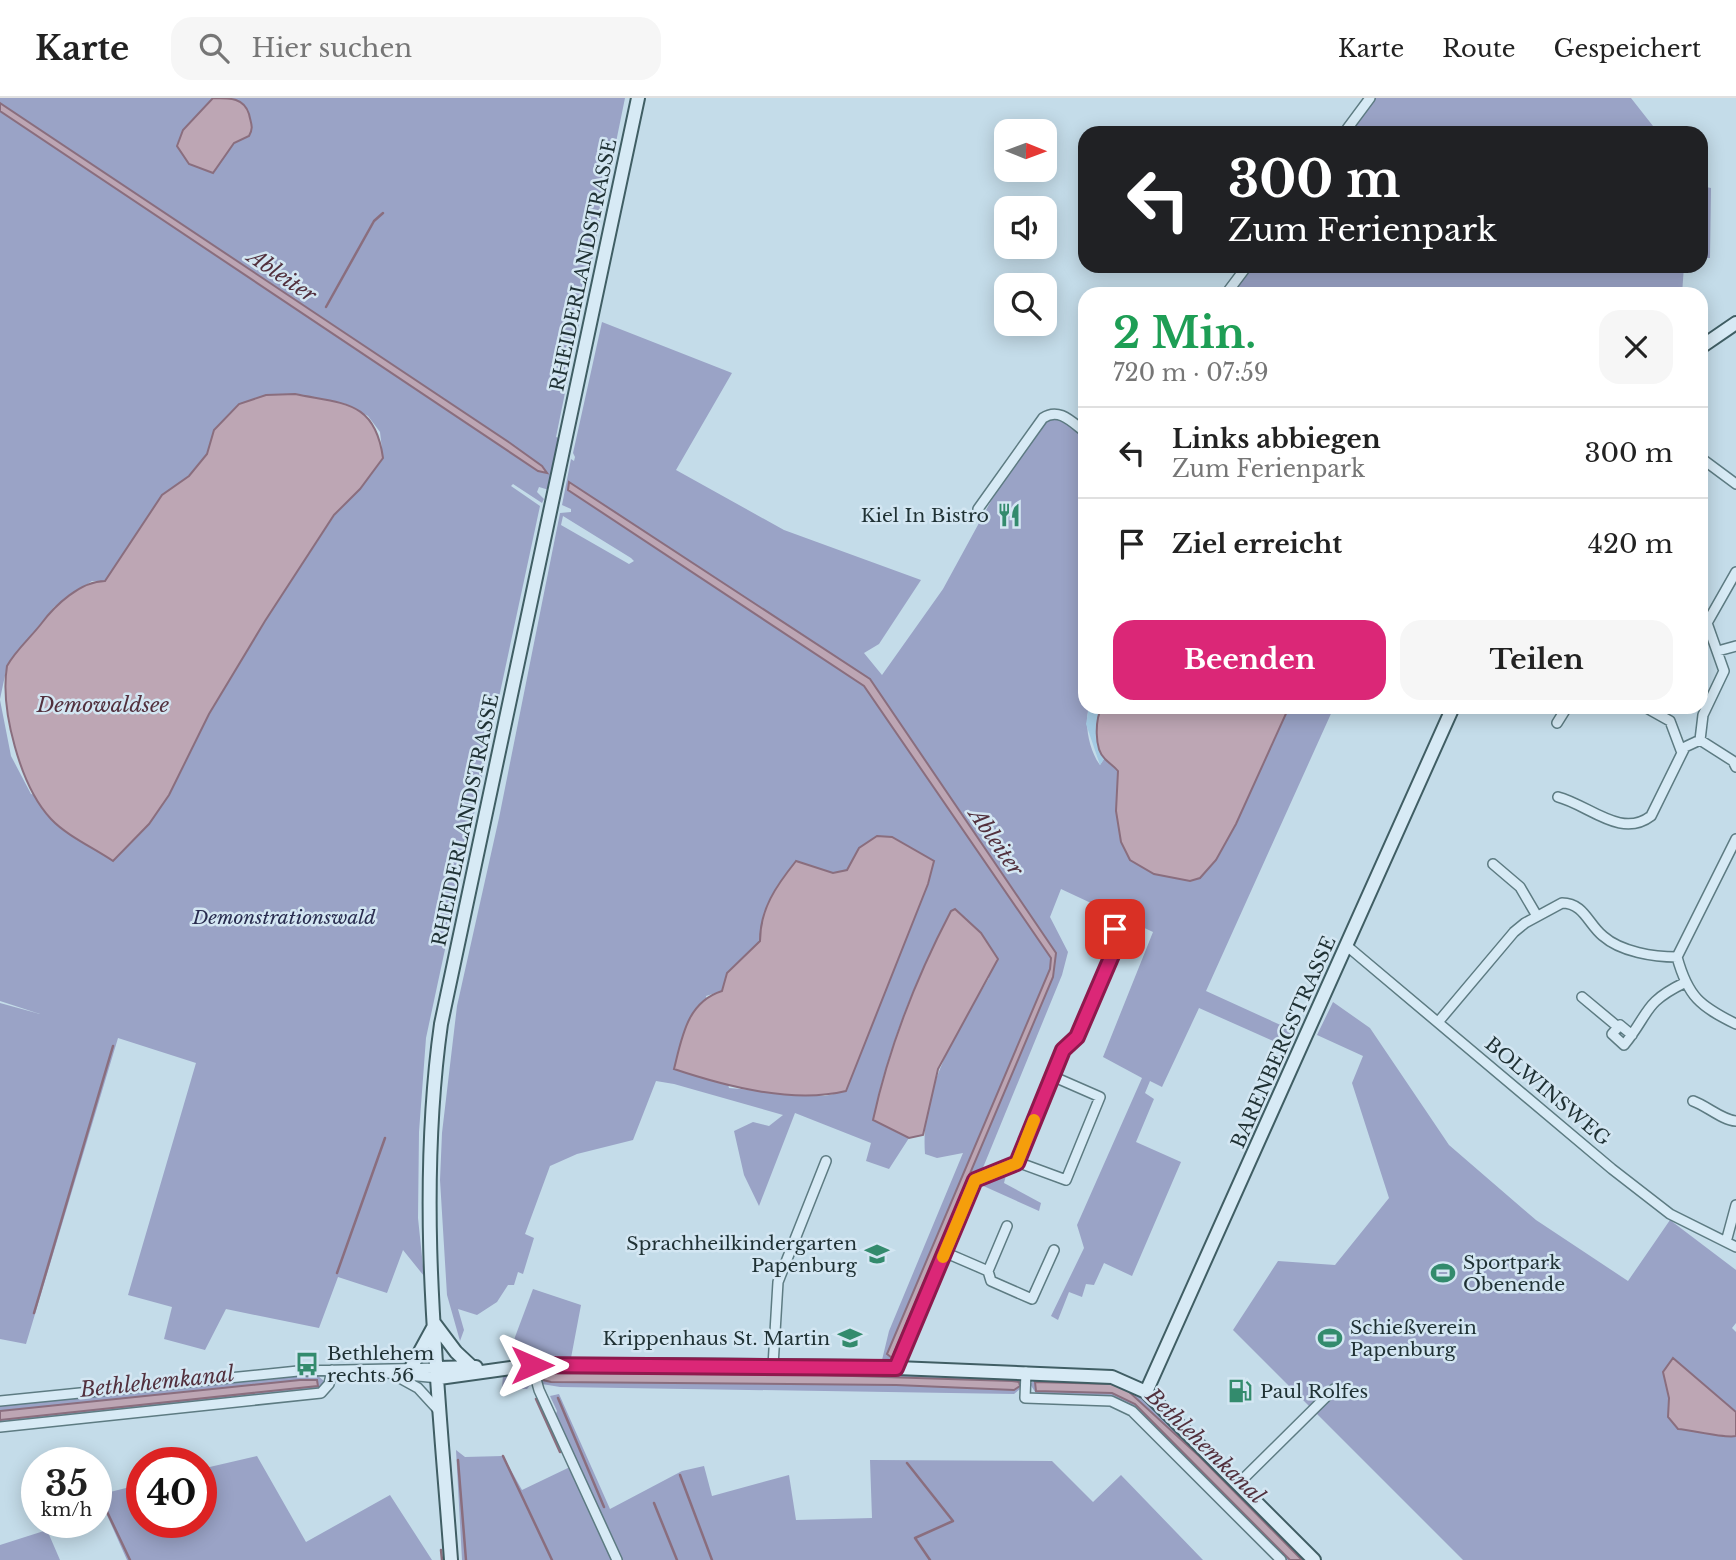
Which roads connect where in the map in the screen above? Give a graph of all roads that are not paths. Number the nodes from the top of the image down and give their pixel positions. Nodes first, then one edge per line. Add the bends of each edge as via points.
1 (638, 98) edge
2 (1370, 98) edge
3 (1349, 126) edge
4 (1736, 323) edge
5 (1708, 342) edge
6 (1078, 427) edge
7 (1708, 463) edge
8 (1736, 484) edge
9 (978, 509) dead end
10 (1736, 572) edge
11 (1708, 615) edge
12 (1708, 630) edge
13 (1736, 646) edge
14 (1718, 651) junction
15 (1708, 705) edge
16 (1447, 714) edge
17 (1563, 714) edge
18 (1658, 714) edge
19 (1703, 714) edge
20 (1557, 723) dead end
21 (1700, 740) junction
22 (1682, 753) junction
23 (1736, 767) edge
24 (1558, 797) dead end
25 (1736, 839) edge
26 (1493, 864) dead end
27 (1536, 916) junction
28 (1113, 943) dead end
29 (1347, 946) junction
30 (1677, 957) junction
31 (1684, 983) junction
32 (1582, 997) dead end
33 (1439, 1021) junction
34 (1736, 1024) edge
35 (1052, 1076) junction
36 (1693, 1101) dead end
37 (1736, 1121) edge
38 (827, 1161) dead end
39 (1017, 1163) junction
40 (1736, 1205) edge
41 (1007, 1226) dead end
42 (1726, 1242) junction
43 (1736, 1247) edge
44 (1054, 1250) dead end
45 (944, 1252) junction
46 (988, 1271) junction
47 (435, 1324) junction
48 (532, 1365) junction
49 (471, 1366) junction
50 (773, 1366) junction
51 (411, 1368) junction
52 (492, 1368) junction
53 (896, 1368) junction
54 (332, 1370) junction
55 (382, 1372) junction
56 (1026, 1372) junction
57 (438, 1373) junction
58 (397, 1376) junction
59 (1334, 1389) dead end
60 (1146, 1392) junction
61 (0, 1401) edge
62 (440, 1412) junction
63 (0, 1427) edge
64 (1238, 1484) junction
65 (451, 1560) edge
66 (617, 1560) edge
67 (1281, 1560) edge
68 (1314, 1560) edge

1 - 47 street, RHEIDERLANDSTRASSE via 441,1024 428,1162
2 - 3 street
4 - 5 street
6 - 9 street via 1062,415 1043,418
7 - 8 street
10 - 11 street
12 - 14 street
13 - 14 street
14 - 15 street via 1724,671
16 - 29 street, BARENBERGSTRASSE
17 - 20 street
18 - 22 street via 1670,720
19 - 21 street
21 - 22 street
21 - 23 street
22 - 24 street via 1651,816 1642,823 1622,825
25 - 30 street
26 - 27 street via 1520,887
27 - 30 street via 1571,903 1613,943
27 - 33 street via 1514,932
28 - 35 street via 1113,953 1077,1037 1063,1050
29 - 33 street, BOLWINSWEG
29 - 60 street, BARENBERGSTRASSE
30 - 31 street
31 - 32 street via 1649,1005 1624,1045 1612,1034 1618,1027
31 - 34 street via 1710,1011
33 - 42 street, BOLWINSWEG via 1659,1205
35 - 39 street
35 - 39 street via 1100,1097 1066,1180
36 - 37 street
38 - 50 street via 778,1282
39 - 45 street via 975,1180
40 - 42 street
41 - 46 street
42 - 43 street, BOLWINSWEG
44 - 46 street via 1032,1299 992,1281
45 - 46 street
45 - 53 street
47 - 49 street
47 - 51 street
47 - 57 street, RHEIDERLANDSTRASSE
48 - 50 street
48 - 52 street
48 - 66 street via 539,1390
49 - 52 street
49 - 57 street
50 - 53 street
51 - 55 street
51 - 57 street
52 - 57 street via 453,1378
53 - 56 street
54 - 55 street
54 - 61 street
54 - 63 street via 321,1393
55 - 58 street
56 - 60 street via 1112,1377
56 - 67 street via 1025,1398 1111,1401 1132,1411
57 - 58 street
57 - 62 street, RHEIDERLANDSTRASSE
58 - 62 street via 418,1388
59 - 64 street
60 - 64 street
62 - 65 street, RHEIDERLANDSTRASSE
64 - 68 street

